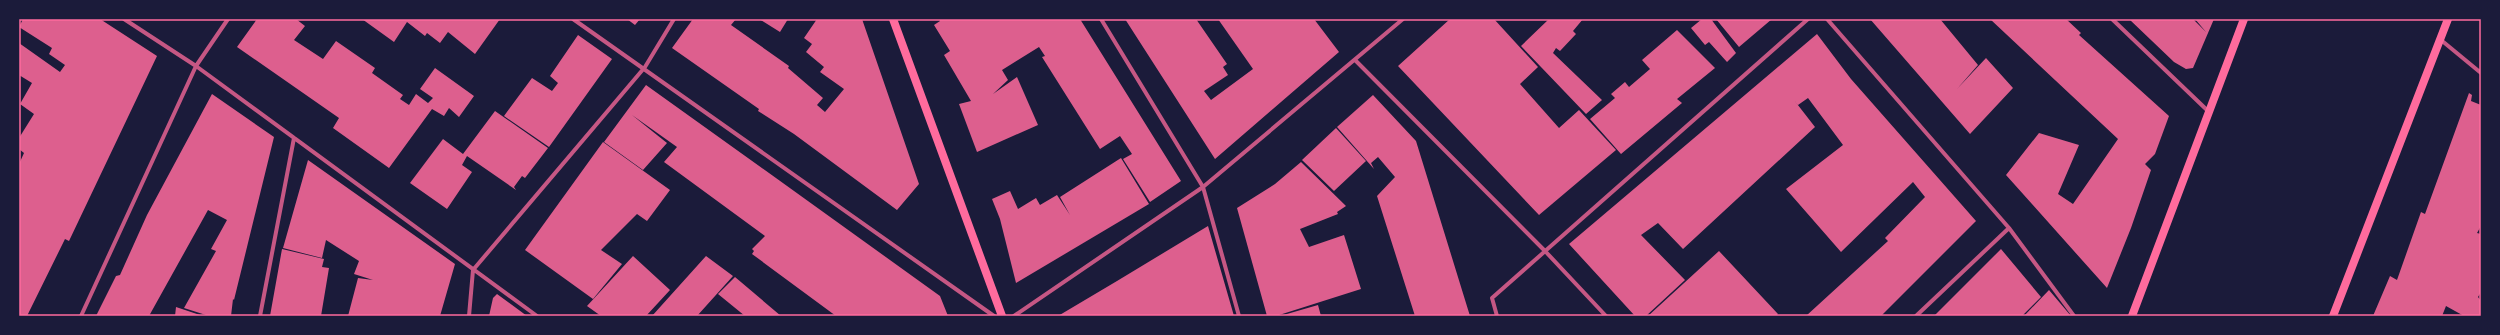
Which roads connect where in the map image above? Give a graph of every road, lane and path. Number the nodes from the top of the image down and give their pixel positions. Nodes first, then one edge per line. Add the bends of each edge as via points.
1 (124, 19) edge
2 (228, 19) edge
3 (574, 19) edge
4 (674, 19) edge
5 (893, 19) edge
6 (1101, 19) edge
7 (1403, 19) edge
8 (1808, 19) edge
9 (1827, 19) edge
10 (2112, 19) edge
11 (2244, 19) edge
12 (2448, 19) edge
13 (2441, 40) junction
14 (1356, 61) junction
15 (196, 66) junction
16 (645, 67) junction
17 (2481, 73) edge
18 (2208, 111) junction
19 (294, 138) junction
20 (1204, 187) junction
21 (2009, 228) junction
22 (1545, 251) junction
23 (473, 270) junction
24 (81, 316) edge
25 (260, 316) edge
26 (469, 316) edge
27 (537, 316) edge
28 (994, 316) edge
29 (1002, 316) edge
30 (1014, 316) edge
31 (1239, 316) edge
32 (1497, 316) edge
33 (1606, 316) edge
34 (1916, 316) edge
35 (2074, 316) edge
36 (2132, 316) edge
37 (2333, 316) edge

1 - 15 street
2 - 15 street
3 - 16 street
4 - 16 street
5 - 29 main road
6 - 20 street
7 - 14 street
8 - 22 street
9 - 21 street
10 - 18 street
11 - 18 main road
12 - 13 main road
13 - 17 street
13 - 37 main road
14 - 20 street
14 - 22 street
15 - 19 street
15 - 24 street
16 - 23 street
16 - 28 street
18 - 36 main road
19 - 23 street
19 - 25 street
20 - 30 street
20 - 31 street
21 - 34 street
21 - 35 street
22 - 32 street via 1492,298
22 - 33 street
23 - 26 street
23 - 27 street

